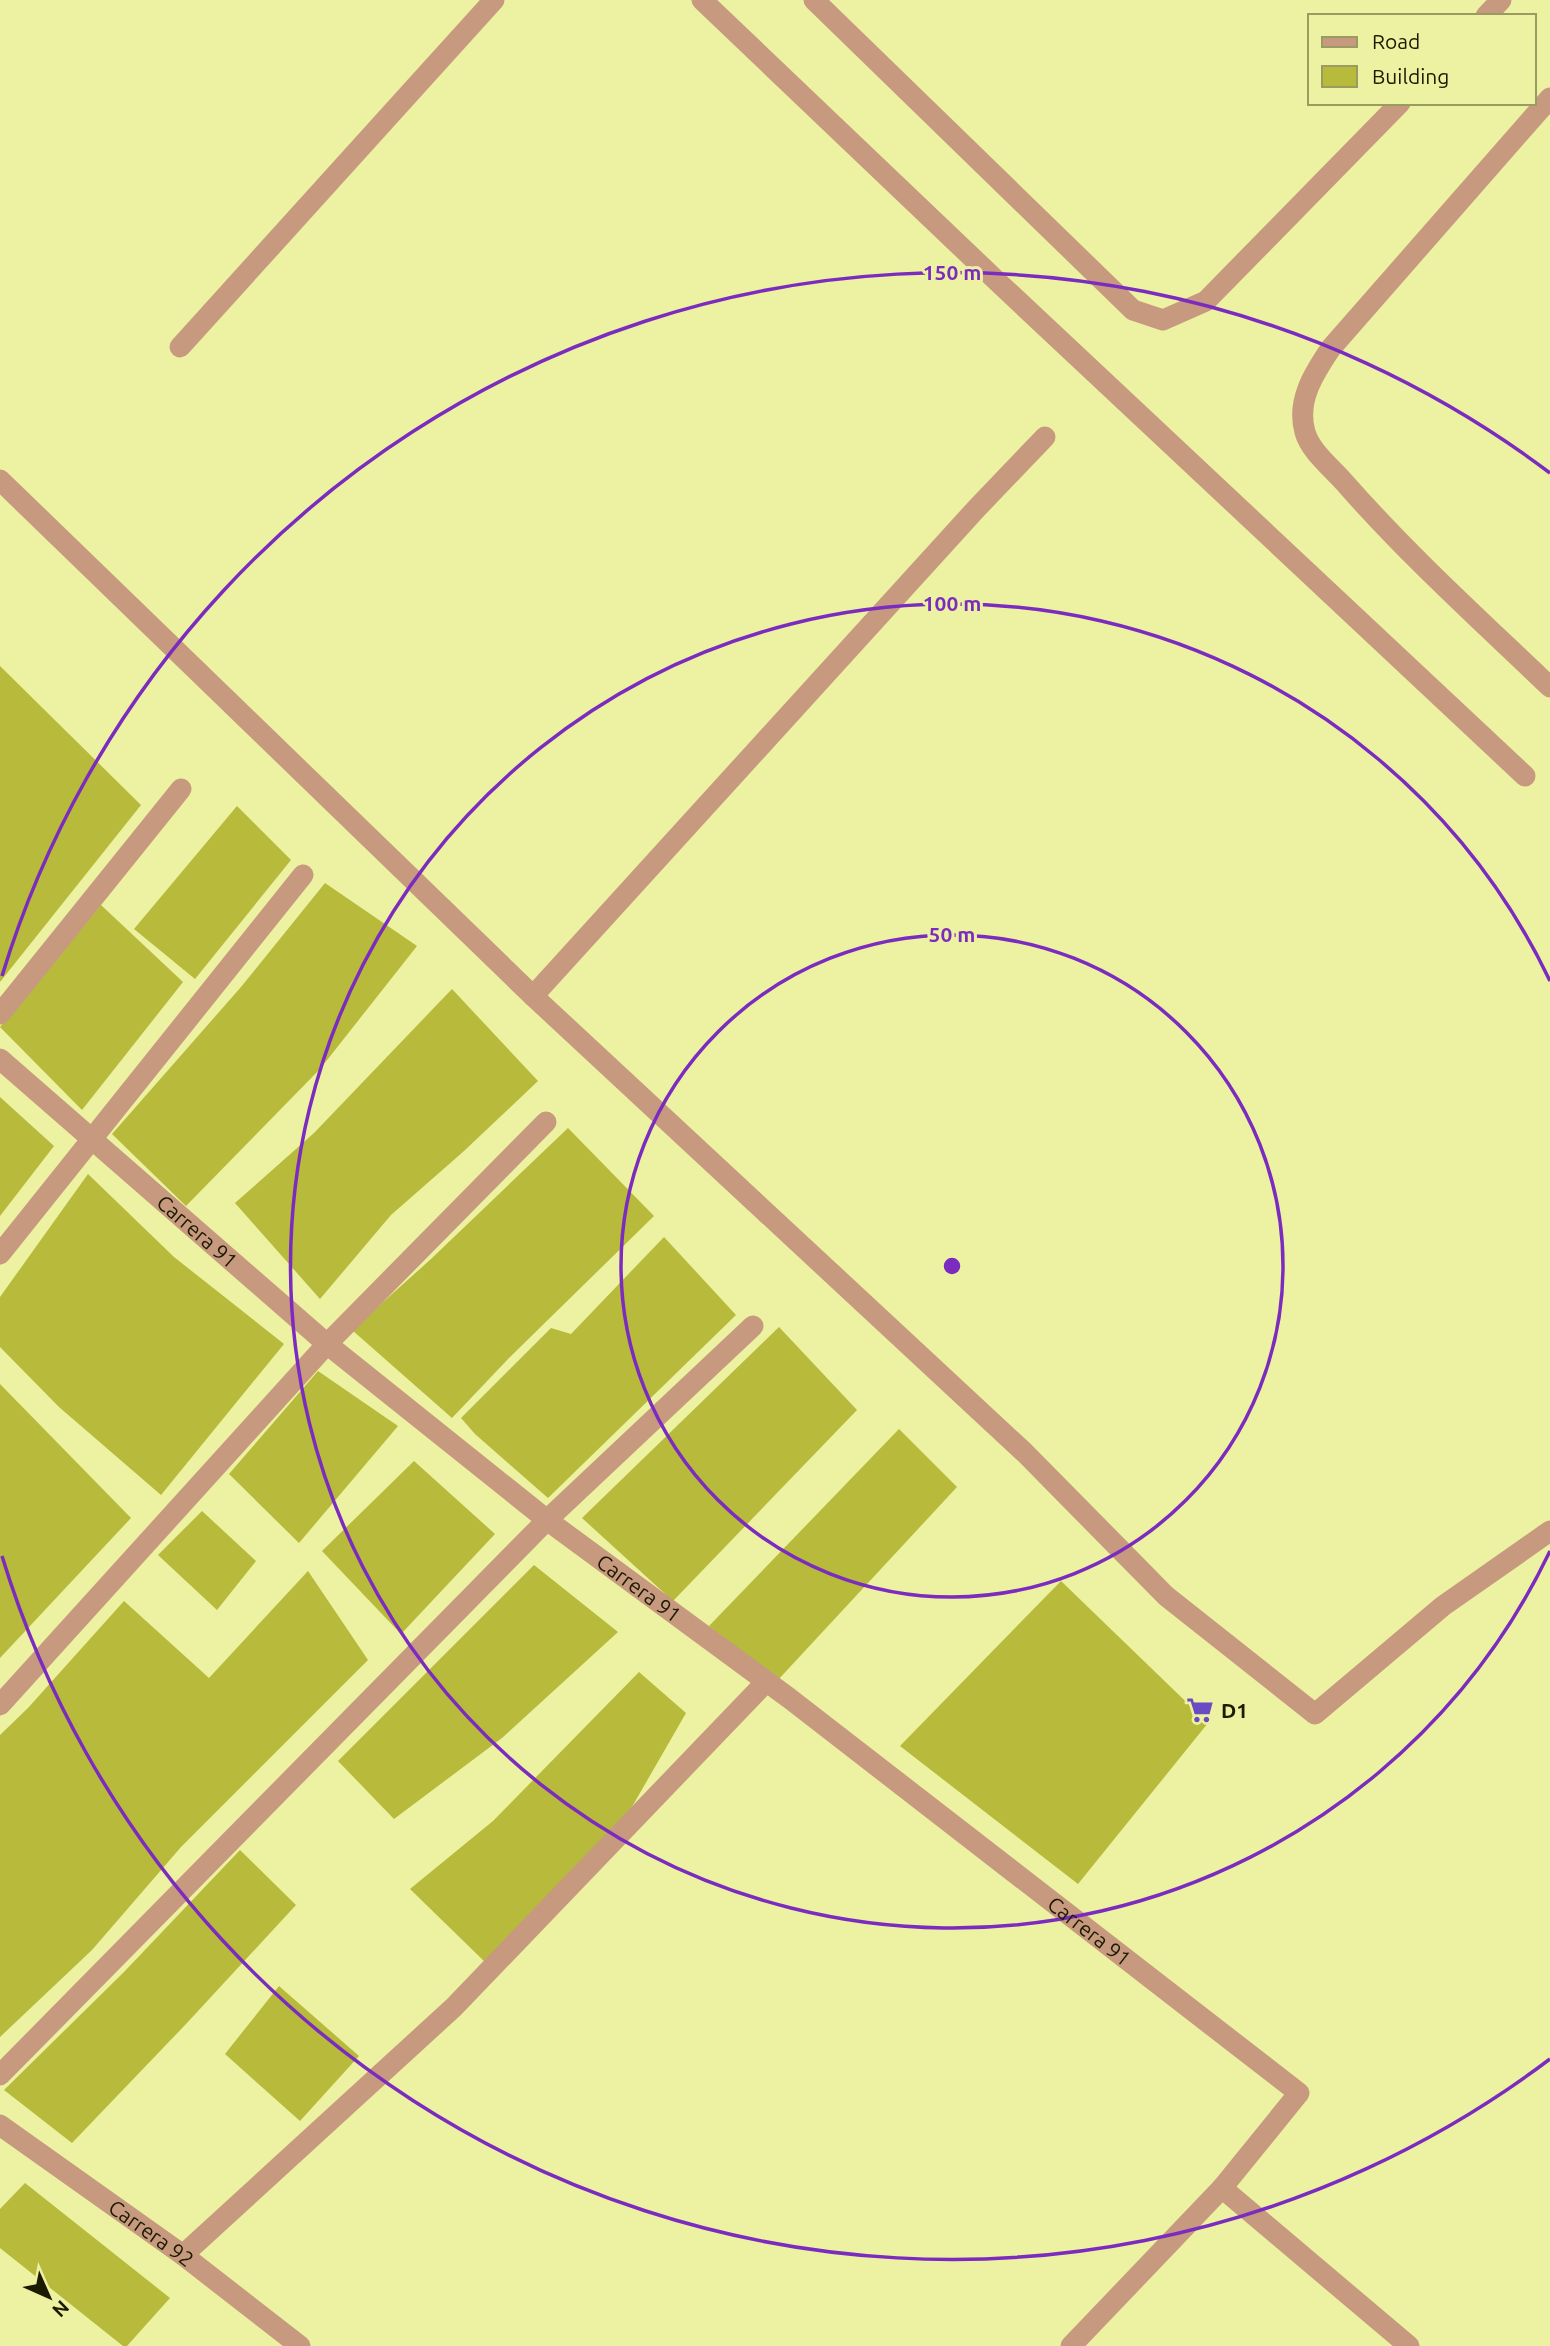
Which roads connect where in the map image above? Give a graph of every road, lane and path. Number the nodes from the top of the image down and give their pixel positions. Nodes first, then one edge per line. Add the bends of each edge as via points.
1 (494, 0) edge
2 (702, 0) edge
3 (814, 0) edge
4 (1501, 0) edge
5 (1488, 14) edge
6 (1550, 97) edge
7 (1398, 105) edge
8 (180, 347) dead end
9 (1045, 437) dead end
10 (0, 480) edge
11 (1550, 687) edge
12 (1525, 776) dead end
13 (181, 789) dead end
14 (303, 875) dead end
15 (533, 996) junction
16 (0, 1014) edge
17 (0, 1059) edge
18 (546, 1122) dead end
19 (91, 1138) junction
20 (0, 1254) edge
21 (753, 1326) dead end
22 (327, 1345) junction
23 (547, 1520) junction
24 (1550, 1531) edge
25 (765, 1683) junction
26 (0, 1705) edge
27 (0, 2075) edge
28 (0, 2125) edge
29 (1222, 2188) junction
30 (183, 2255) junction
31 (300, 2346) edge
32 (1071, 2346) edge
33 (1409, 2346) edge

1 - 8 street
2 - 12 street
3 - 7 street via 1133,310 1163,320 1206,301
4 - 5 street
6 - 11 street via 1331,348 1305,396 1303,421 1308,441 1385,529
9 - 15 street
10 - 15 street
13 - 16 street
14 - 19 street
15 - 24 street via 1025,1453 1166,1596 1315,1714 1443,1606
17 - 19 street, Carrera 91
18 - 22 street
19 - 20 street
19 - 22 street, Carrera 91
21 - 23 street
22 - 23 street, Carrera 91
22 - 26 street
23 - 25 street, Carrera 91
23 - 27 street
25 - 29 street, Carrera 91 via 1299,2093
25 - 30 street via 454,2007
28 - 30 street, Carrera 92
29 - 32 street
29 - 33 street
30 - 31 street, Carrera 92

